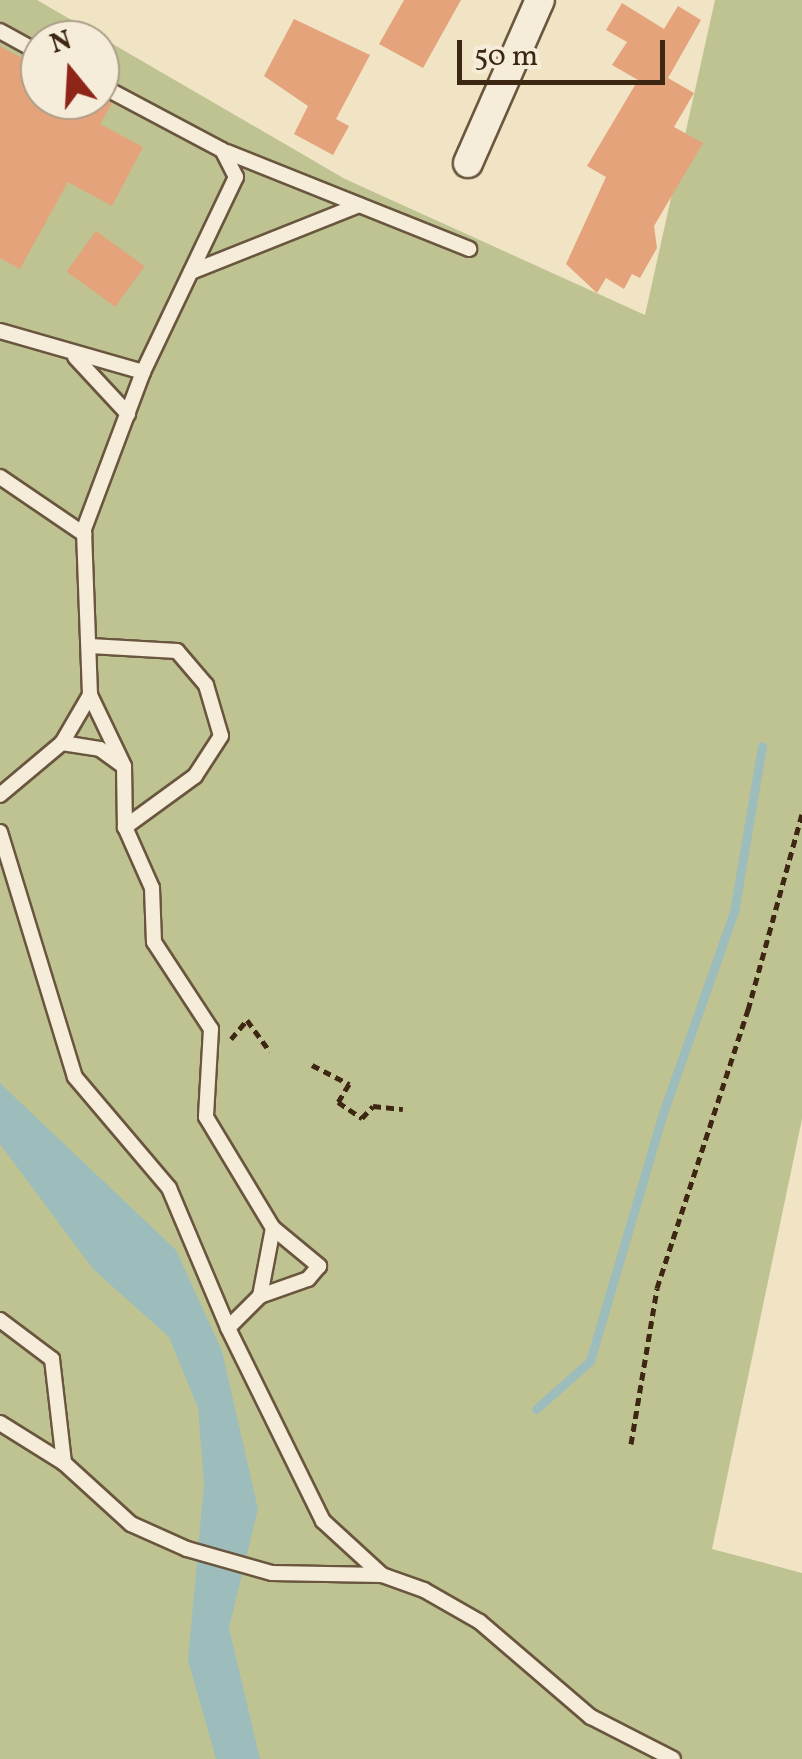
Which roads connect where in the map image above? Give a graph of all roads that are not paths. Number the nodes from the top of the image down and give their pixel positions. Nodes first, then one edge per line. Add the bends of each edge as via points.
1 (540, 0) edge
2 (120, 95) edge
3 (222, 150) junction
4 (468, 162) dead end
5 (359, 205) junction
6 (469, 249) dead end
7 (191, 272) junction
8 (0, 331) edge
9 (75, 356) junction
10 (143, 372) junction
11 (128, 414) junction
12 (0, 477) edge
13 (84, 534) junction
14 (90, 646) junction
15 (90, 695) junction
16 (62, 743) junction
17 (124, 766) junction
18 (0, 795) edge
19 (125, 827) junction
20 (0, 832) edge
21 (273, 1228) junction
22 (260, 1296) junction
23 (0, 1320) edge
24 (228, 1328) junction
25 (0, 1423) edge
26 (64, 1462) junction
27 (382, 1575) junction
28 (673, 1759) edge

1 - 4 street
2 - 3 lane
3 - 5 lane
3 - 7 lane via 236,177
5 - 6 lane
5 - 7 lane
7 - 10 lane
8 - 9 lane
9 - 10 lane
9 - 11 lane
10 - 11 lane
11 - 13 lane
12 - 13 lane
13 - 14 lane
14 - 15 lane
14 - 19 lane via 177,650 206,685 222,736 195,776
15 - 16 lane
15 - 17 lane
16 - 17 lane via 100,749
16 - 18 lane
17 - 19 lane
19 - 21 lane via 152,888 154,942 211,1028 206,1117
20 - 24 lane via 74,1077 168,1188
21 - 22 lane
21 - 22 lane via 319,1266 308,1278
22 - 24 lane
23 - 26 lane via 52,1359
24 - 27 lane via 322,1521
25 - 26 lane
26 - 27 lane via 131,1524 187,1549 272,1573
27 - 28 lane via 480,1622 590,1717

